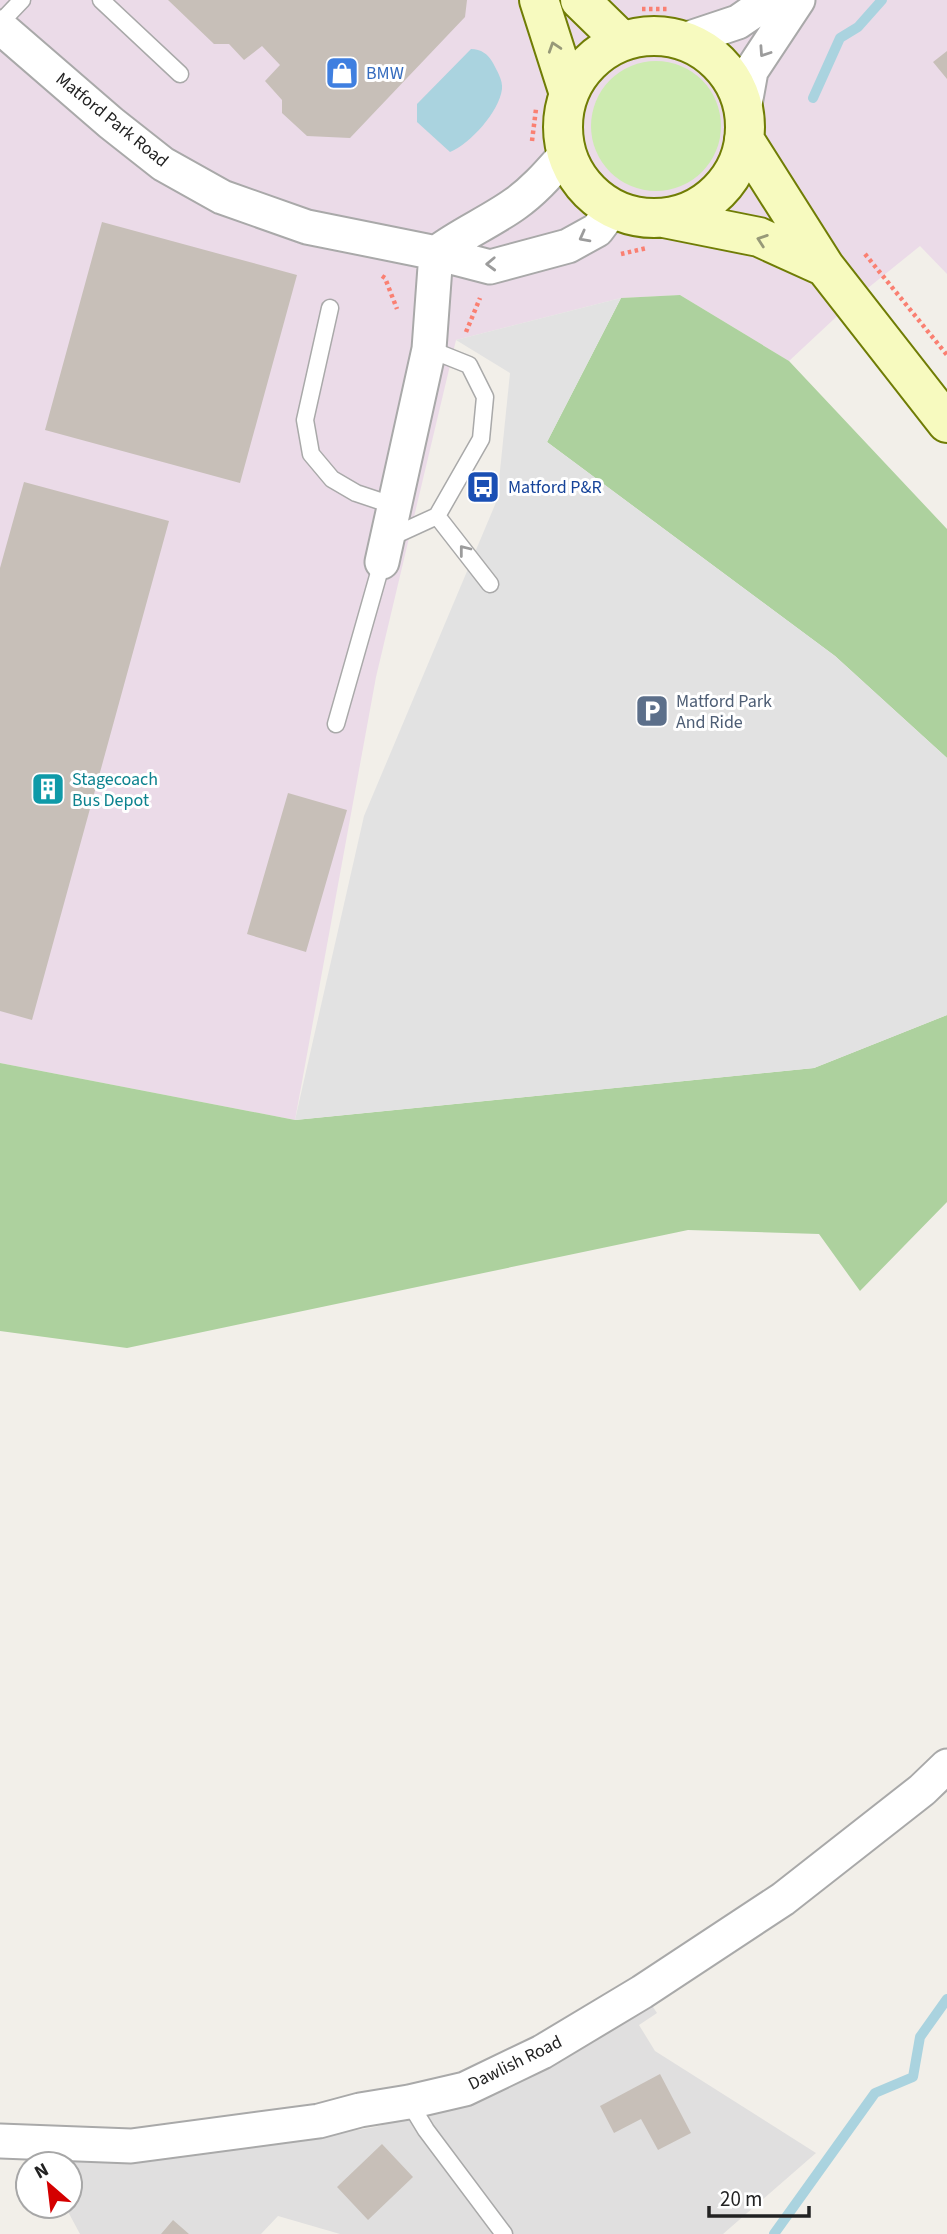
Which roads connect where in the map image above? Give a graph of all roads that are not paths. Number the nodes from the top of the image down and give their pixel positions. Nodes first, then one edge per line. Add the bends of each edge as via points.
1 (22, 0) edge
2 (102, 0) edge
3 (539, 0) edge
4 (580, 0) edge
5 (770, 0) edge
6 (798, 0) edge
7 (679, 24) junction
8 (0, 25) edge
9 (630, 25) junction
10 (180, 74) dead end
11 (569, 94) junction
12 (744, 124) junction
13 (566, 154) junction
14 (612, 210) junction
15 (664, 218) junction
16 (436, 253) junction
17 (825, 267) junction
18 (330, 308) dead end
19 (429, 349) junction
20 (947, 423) edge
21 (396, 506) junction
22 (437, 516) junction
23 (386, 550) junction
24 (490, 584) dead end
25 (336, 724) dead end
26 (947, 1766) edge
27 (409, 2102) junction
28 (0, 2141) edge
29 (505, 2234) edge

1 - 8 lane
2 - 10 lane
11 -> 3 main road
4 - 9 main road
5 - 7 street via 738,22
6 -> 12 street via 751,71
7 - 9 main road via 648,36
7 - 12 main road via 725,69 737,89
8 - 16 street, Matford Park Road via 163,164 222,197 307,227
9 - 11 main road via 588,65
11 - 13 main road via 563,116
12 - 15 main road via 738,162 726,183 687,212
12 - 17 main road
13 - 14 main road via 580,181
13 - 16 street via 515,204
14 - 15 main road
14 -> 16 street, Matford Park Road via 597,230 568,246 490,267
17 -> 15 main road via 759,237
16 - 19 street
17 - 20 main road
18 - 21 lane via 306,420 311,454 332,479 356,493
19 - 21 street
19 - 22 lane via 469,365 485,397 481,439
21 - 23 street
22 - 23 lane
24 -> 22 lane
23 - 25 lane
26 - 27 street, Dawlish Road via 783,1899 642,1992 531,2057 465,2089
27 - 28 street, Dawlish Road via 319,2121 131,2146
27 - 29 lane

